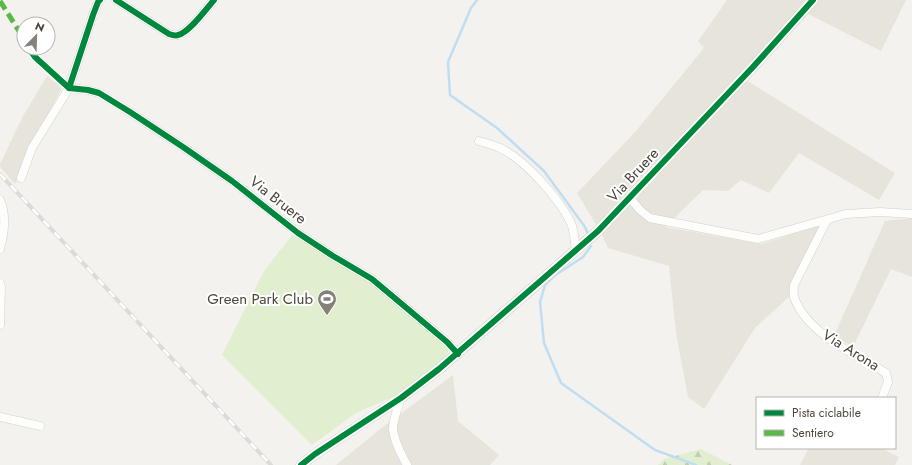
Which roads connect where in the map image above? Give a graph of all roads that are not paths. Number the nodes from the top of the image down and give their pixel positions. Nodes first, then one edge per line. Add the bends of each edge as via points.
1 (100, 0) edge
2 (116, 0) edge
3 (214, 0) edge
4 (813, 0) edge
5 (69, 88) junction
6 (479, 141) dead end
7 (21, 178) dead end
8 (630, 198) junction
9 (0, 200) edge
10 (912, 214) edge
11 (827, 220) junction
12 (0, 249) edge
13 (576, 250) junction
14 (0, 283) edge
15 (0, 325) edge
16 (458, 354) junction
17 (882, 397) edge
18 (401, 398) junction
19 (0, 417) edge
20 (40, 426) dead end
21 (301, 465) edge
22 (406, 465) edge

1 - 5 street
2 - 3 street via 169,34 178,36 189,28
4 - 8 street, Via Bruere
5 - 7 street via 32,148
5 - 16 street, Via Bruere via 99,93 183,147 232,181 298,233 372,279
6 - 13 street via 515,156 560,203 571,224
8 - 11 street via 650,218 758,239
8 - 13 street, Via Bruere
9 - 12 street via 5,218
10 - 11 street via 846,214
11 - 17 street, Via Arona via 794,285 794,296 804,315 826,338 886,373 888,382
13 - 16 street, Via Bruere
14 - 15 street
16 - 18 street, Via Bruere
18 - 21 street, Via Bruere
18 - 22 street via 393,430
19 - 20 street

